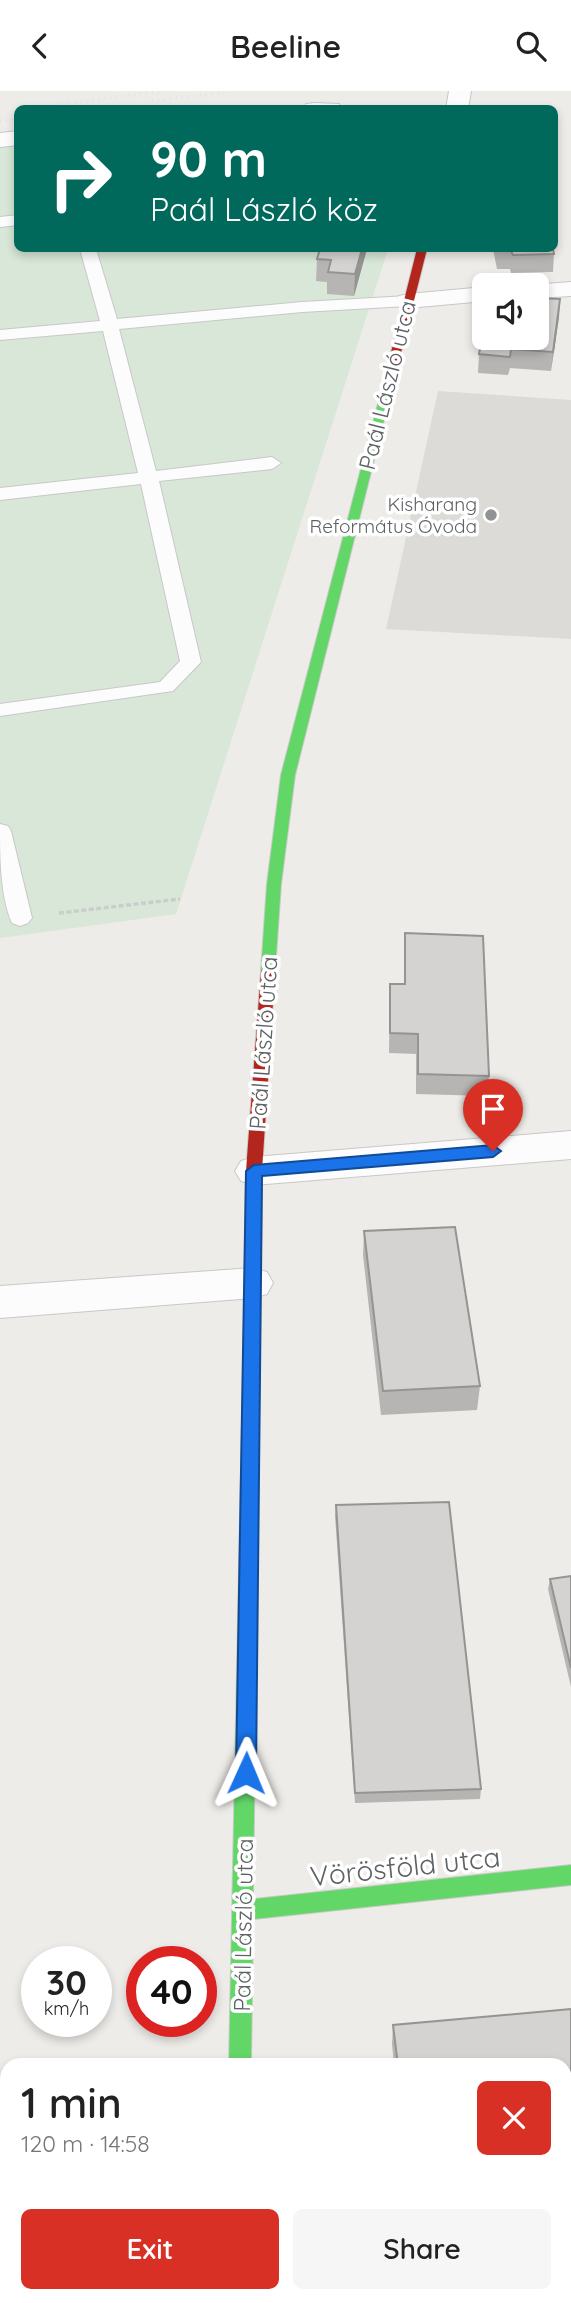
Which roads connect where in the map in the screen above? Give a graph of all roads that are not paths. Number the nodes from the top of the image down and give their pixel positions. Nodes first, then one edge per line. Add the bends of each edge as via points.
1 (89, 252) edge
2 (421, 252) edge
3 (571, 289) edge
4 (549, 290) edge
5 (472, 295) edge
6 (408, 301) junction
7 (110, 323) junction
8 (0, 335) edge
9 (272, 463) dead end
10 (149, 476) junction
11 (0, 494) edge
12 (0, 710) edge
13 (0, 831) edge
14 (20, 918) road end
15 (571, 1145) edge
16 (254, 1171) junction
17 (253, 1283) junction
18 (0, 1302) edge
19 (571, 1875) edge
20 (244, 1910) junction
21 (240, 2058) edge

1 - 7 lane
2 - 6 street, Paál László utca
3 - 4 street
5 - 6 street
6 - 7 lane
6 - 16 street, Paál László utca via 288,775 274,884
7 - 8 lane
7 - 10 lane
9 - 10 lane
10 - 11 lane
10 - 12 lane via 191,662 166,687
13 - 14 lane
15 - 16 street
16 - 17 street, Paál László utca
17 - 18 street
17 - 20 street, Paál László utca
19 - 20 street, Vörösföld utca
20 - 21 street, Paál László utca

